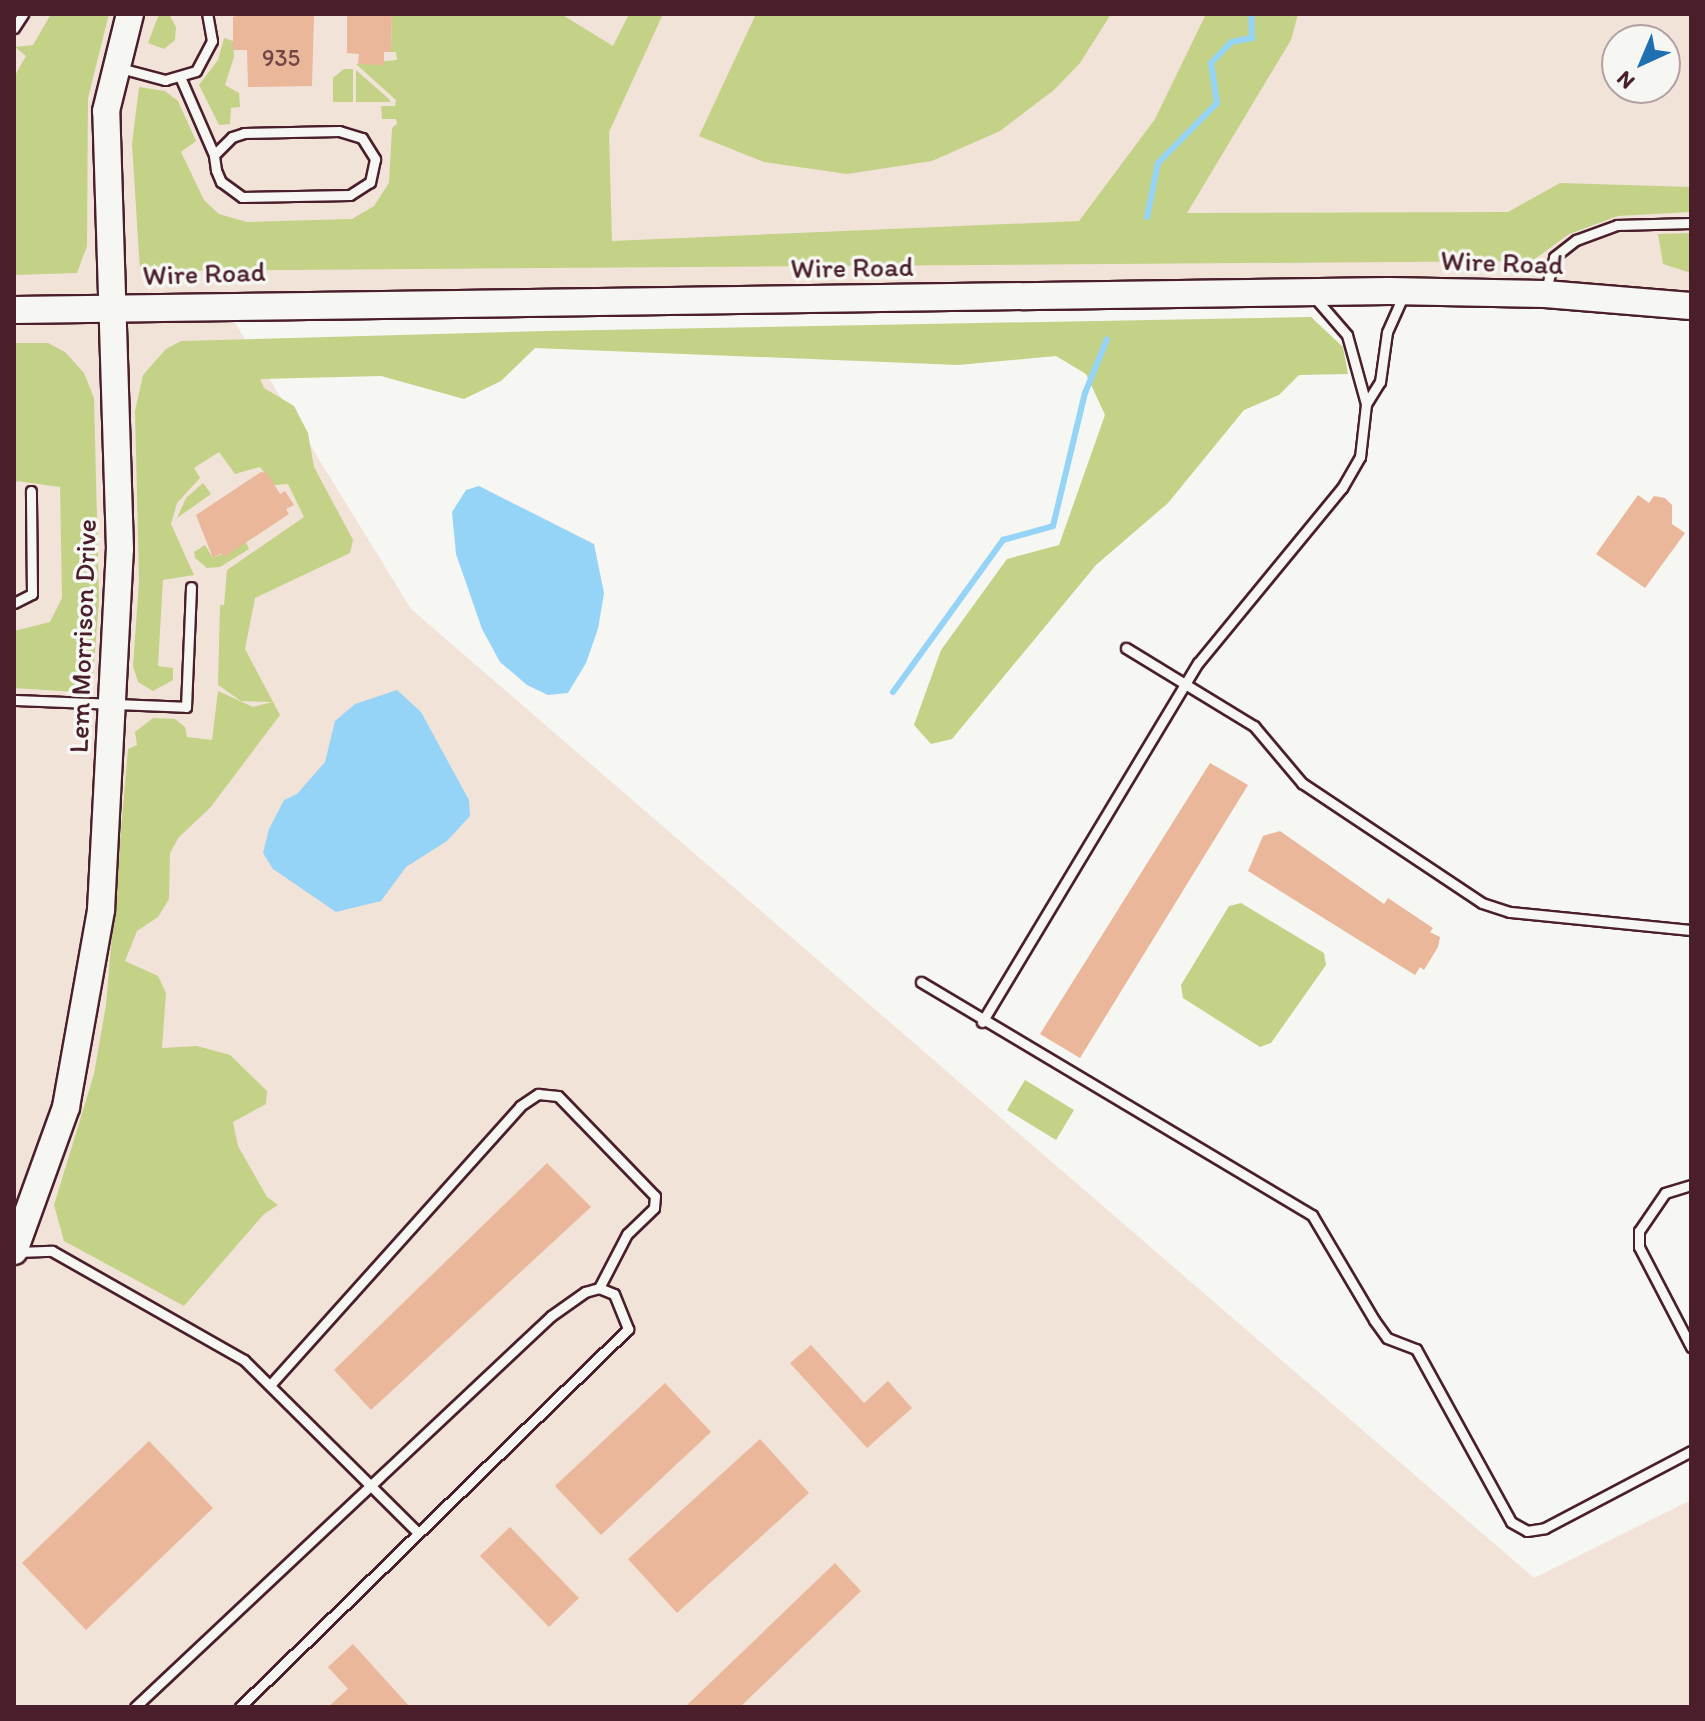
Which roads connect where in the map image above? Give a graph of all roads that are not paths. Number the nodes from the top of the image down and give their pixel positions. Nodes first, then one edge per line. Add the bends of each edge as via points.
1 (23, 14) edge
2 (130, 14) edge
3 (207, 14) edge
4 (14, 28) edge
5 (113, 66) junction
6 (181, 79) junction
7 (214, 155) junction
8 (1691, 223) edge
9 (1406, 291) junction
10 (1310, 292) junction
11 (1545, 294) junction
12 (1691, 306) edge
13 (110, 308) junction
14 (14, 310) edge
15 (1366, 404) junction
16 (31, 491) dead end
17 (191, 587) dead end
18 (14, 603) edge
19 (1126, 648) dead end
20 (1186, 686) junction
21 (14, 700) edge
22 (111, 704) junction
23 (1691, 930) edge
24 (921, 982) dead end
25 (982, 1022) junction
26 (1691, 1185) edge
27 (14, 1252) edge
28 (599, 1288) junction
29 (1691, 1347) edge
30 (271, 1384) junction
31 (1691, 1451) edge
32 (371, 1485) junction
33 (418, 1533) junction
34 (135, 1707) edge
35 (240, 1707) edge

1 - 4 lane
2 - 5 street, Lem Morrison Drive
3 - 6 lane via 212,41 206,58
5 - 6 lane
5 - 13 street, Lem Morrison Drive via 106,154
6 - 7 lane
7 - 7 lane via 244,133 351,132 371,147 374,171 370,182 350,195 242,197 221,182
8 - 11 lane via 1617,225 1576,240 1554,257
9 - 10 street, Wire Road
9 - 11 street, Wire Road
9 - 15 lane via 1387,332 1380,382
10 - 13 street, Wire Road
10 - 15 lane via 1347,335
11 - 12 street, Wire Road
13 - 14 street, Wire Road
13 - 22 street, Lem Morrison Drive via 120,549
15 - 20 lane via 1360,457 1342,488 1225,626
16 - 18 lane via 32,594
17 - 22 lane via 186,707
19 - 20 lane
20 - 23 lane via 1254,726 1302,783 1482,903 1510,912
20 - 25 lane
21 - 22 lane
22 - 27 street, Lem Morrison Drive via 101,910 85,1025 66,1107
24 - 25 lane
25 - 31 lane via 1312,1215 1387,1338 1416,1349 1511,1522 1527,1531 1545,1528
26 - 29 lane via 1665,1193 1639,1231 1639,1247
27 - 30 lane via 52,1251 244,1360
28 - 30 lane via 627,1234 654,1208 655,1196 558,1096 538,1094 520,1106
28 - 32 lane via 551,1316
28 - 33 lane via 622,1303 628,1329
30 - 32 lane
32 - 33 lane
32 - 34 lane
33 - 35 lane

